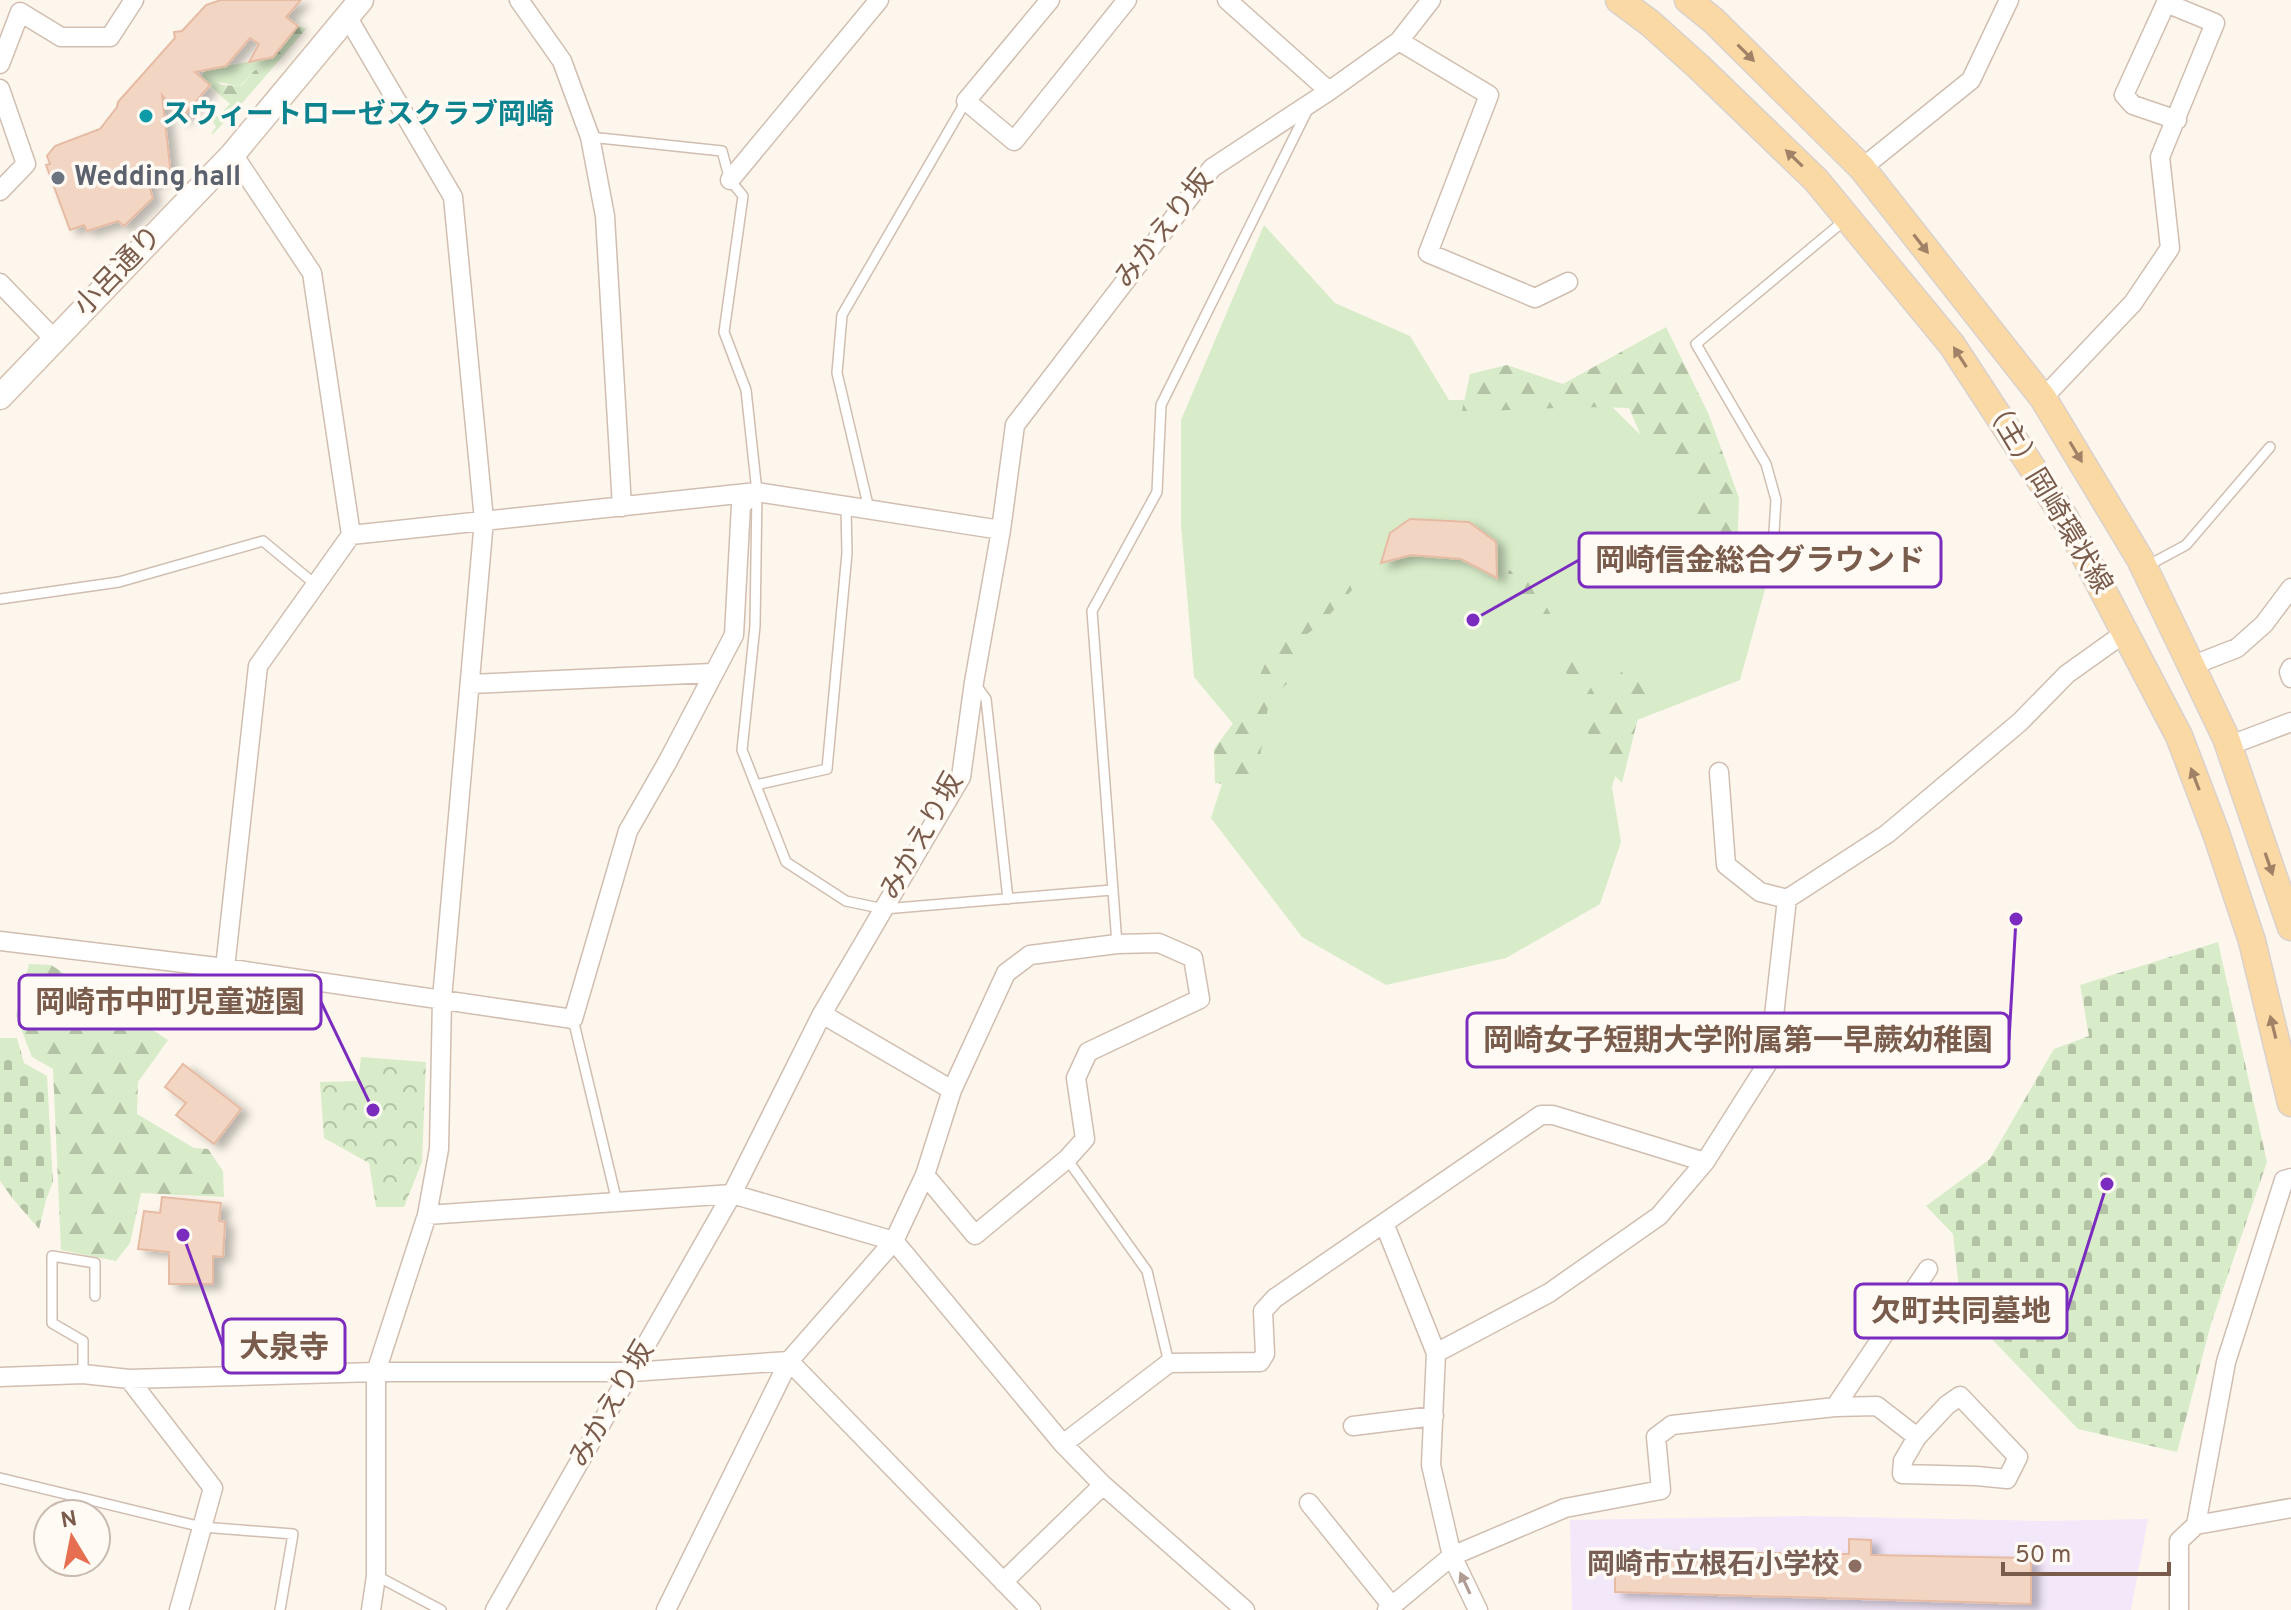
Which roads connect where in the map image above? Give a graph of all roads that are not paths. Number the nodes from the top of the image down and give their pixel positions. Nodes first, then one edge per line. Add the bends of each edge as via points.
1 (134, 0) edge
2 (519, 0) edge
3 (879, 0) edge
4 (1050, 0) edge
5 (1127, 0) edge
6 (1227, 0) edge
7 (1431, 0) edge
8 (1619, 0) edge
9 (1688, 0) edge
10 (2009, 0) edge
11 (354, 9) edge
12 (1399, 41) junction
13 (0, 64) edge
14 (0, 89) edge
15 (1329, 91) junction
16 (966, 101) junction
17 (1312, 102) junction
18 (2177, 120) junction
19 (590, 137) junction
20 (233, 154) junction
21 (1862, 168) junction
22 (730, 180) junction
23 (0, 191) edge
24 (1847, 218) junction
25 (1568, 282) dead end
26 (0, 283) edge
27 (54, 339) junction
28 (0, 397) edge
29 (2043, 398) junction
30 (2270, 447) dead end
31 (757, 492) junction
32 (622, 507) junction
33 (846, 507) junction
34 (869, 509) junction
35 (484, 520) junction
36 (1001, 530) junction
37 (351, 535) junction
38 (1772, 564) dead end
39 (2144, 567) junction
40 (316, 585) junction
41 (2291, 588) edge
42 (0, 599) edge
43 (2126, 632) junction
44 (2191, 666) junction
45 (2291, 668) edge
46 (712, 673) junction
47 (2291, 678) edge
48 (974, 682) junction
49 (471, 684) junction
50 (2291, 722) edge
51 (2228, 746) junction
52 (1719, 772) dead end
53 (756, 785) junction
54 (1112, 890) junction
55 (1008, 899) junction
56 (1787, 899) junction
57 (884, 909) junction
58 (2291, 927) edge
59 (0, 941) edge
60 (1117, 944) junction
61 (225, 968) junction
62 (442, 999) junction
63 (822, 1014) junction
64 (573, 1019) junction
65 (952, 1090) junction
66 (2291, 1103) edge
67 (1067, 1159) junction
68 (1705, 1162) junction
69 (925, 1175) junction
70 (2291, 1178) edge
71 (732, 1194) junction
72 (617, 1202) junction
73 (427, 1215) junction
74 (1384, 1223) junction
75 (894, 1241) junction
76 (1928, 1269) dead end
77 (95, 1296) dead end
78 (1436, 1353) junction
79 (789, 1361) junction
80 (1169, 1363) junction
81 (376, 1372) junction
82 (632, 1372) junction
83 (83, 1374) junction
84 (0, 1377) edge
85 (129, 1379) junction
86 (1835, 1407) junction
87 (1434, 1416) junction
88 (1353, 1426) dead end
89 (1917, 1437) junction
90 (1063, 1444) junction
91 (0, 1478) edge
92 (1103, 1485) junction
93 (1309, 1503) dead end
94 (2291, 1508) edge
95 (2196, 1525) junction
96 (202, 1527) junction
97 (1452, 1556) junction
98 (376, 1576) junction
99 (1003, 1582) junction
100 (1390, 1608) edge
101 (179, 1610) edge
102 (280, 1610) edge
103 (371, 1610) edge
104 (441, 1610) edge
105 (495, 1610) edge
106 (666, 1610) edge
107 (1031, 1610) edge
108 (1245, 1610) edge
109 (1478, 1610) edge
110 (2179, 1610) edge

1 - 13 street via 110,37 61,37 20,12
2 - 19 street via 562,61
3 - 22 street
4 - 16 street
5 - 16 street via 1014,141
6 - 15 street
7 - 12 street, みかえり坂
24 -> 8 main road, （主）岡崎環状線 via 1816,180 1700,68
9 -> 21 main road, （主）岡崎環状線
10 - 21 street via 1971,80
11 - 20 street, 小呂通り
11 - 35 street via 453,197
12 - 15 street, みかえり坂
12 - 25 street via 1489,95 1428,253 1535,298
14 - 23 street via 26,164
15 - 17 street, みかえり坂
16 - 34 lane via 842,315 837,373
17 - 36 street, みかえり坂 via 1212,168 1015,425
17 - 54 lane via 1161,405 1157,492 1092,611
18 - 18 street via 2133,105 2124,95 2166,3 2215,23
18 - 29 street via 2160,157 2170,248 2133,303
19 - 22 lane via 722,151
19 - 32 street via 605,216
20 - 27 street, 小呂通り
20 - 37 street via 312,273
21 -> 29 main road, （主）岡崎環状線
22 - 31 lane via 743,196 724,332 746,390
24 - 38 lane via 1696,344 1766,464 1776,500
43 -> 24 main road, （主）岡崎環状線 via 2065,518 1952,345
26 - 27 street
27 - 28 street, 小呂通り
29 -> 39 main road, （主）岡崎環状線
30 - 39 lane via 2186,545
31 - 32 street
31 - 33 street
31 - 46 street via 741,505 734,635
31 - 53 lane via 755,626 742,750
32 - 35 street
33 - 34 street
33 - 53 lane via 847,553 827,769
34 - 36 street
35 - 37 street
35 - 49 street
36 - 48 street, みかえり坂
37 - 40 street
39 - 44 main road, （主）岡崎環状線
40 - 42 lane via 263,541 119,582
40 - 61 street via 258,666
41 - 44 street via 2264,624 2237,648
43 - 56 street via 2067,674 2020,722 1887,834
66 -> 43 main road, （主）岡崎環状線 via 2252,941 2216,833 2179,736
44 - 51 main road, （主）岡崎環状線
45 - 47 street
46 - 49 street
46 - 64 street via 628,831
48 - 55 lane via 986,699
48 - 57 street, みかえり坂 via 961,777
49 - 62 street
50 - 51 street
51 -> 58 main road, （主）岡崎環状線
52 - 56 street via 1726,865 1760,892
53 - 57 lane via 786,862 846,901
54 - 55 lane
54 - 60 lane
55 - 57 lane
56 - 68 street via 1769,1061
57 - 63 street, みかえり坂
59 - 61 street
60 - 65 street via 1030,955 1006,973
60 - 67 street via 1159,943 1193,958 1200,999 1088,1052 1076,1078 1085,1139
61 - 62 street
62 - 64 street
62 - 73 street via 439,1149
63 - 65 street
63 - 71 street, みかえり坂
64 - 72 lane
65 - 69 street
67 - 69 street via 975,1235
67 - 80 lane via 1147,1271
68 - 74 street via 1541,1115
68 - 78 street via 1659,1216 1549,1293
69 - 75 street
70 - 95 street via 2284,1180 2226,1362
71 - 72 street
71 - 75 street
71 - 82 street, みかえり坂
72 - 73 street
73 - 81 street
74 - 78 street
74 - 80 street via 1263,1311 1265,1354 1260,1362
75 - 79 street
75 - 90 street
76 - 86 street
77 - 83 lane via 95,1263 52,1256 52,1323 83,1341
78 - 87 street
79 - 82 street
79 - 99 street
79 - 106 street
80 - 90 street
81 - 82 street
81 - 85 street
81 - 98 street
82 - 105 street, みかえり坂
83 - 84 street
83 - 85 street
85 - 96 street via 213,1488
86 - 89 street via 1877,1406
86 - 97 street via 1672,1425 1656,1437 1661,1490 1565,1508
87 - 88 street
87 - 97 street via 1431,1465
89 - 89 street via 1960,1396 2018,1457 2007,1479 1902,1474
90 - 92 street
91 - 96 lane
92 - 99 street
92 - 108 street
93 - 100 street
94 - 95 street
95 - 110 street via 2179,1541
96 - 101 street
96 - 102 lane via 293,1534
97 - 100 street
109 -> 97 street
98 - 103 street
98 - 104 lane
99 - 107 street

